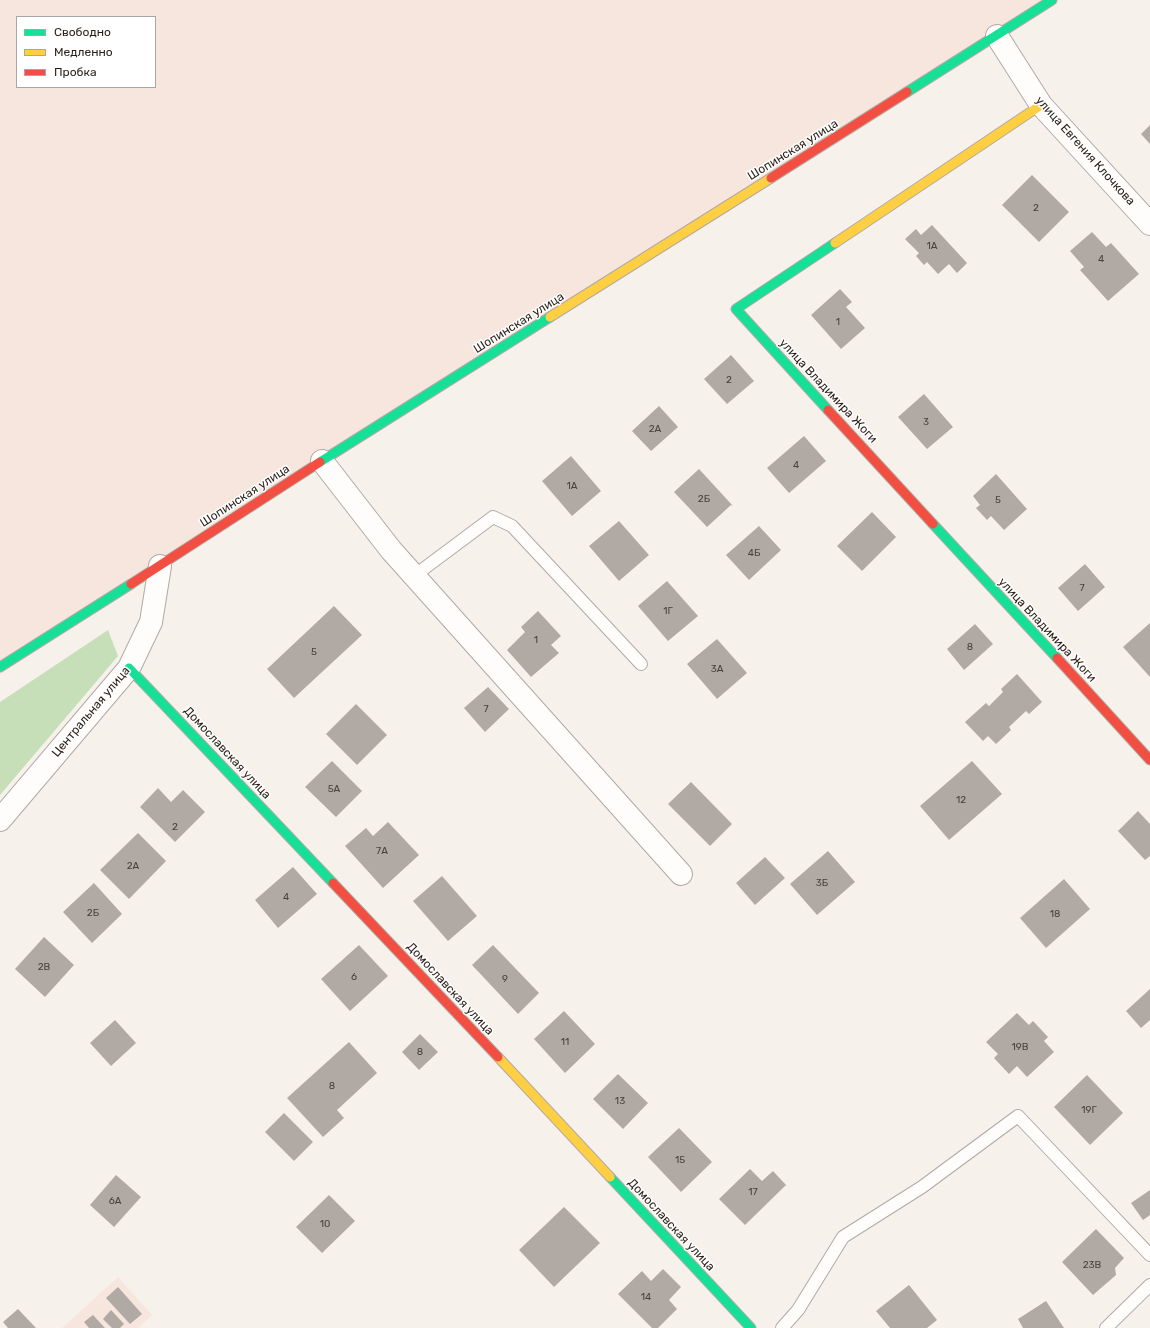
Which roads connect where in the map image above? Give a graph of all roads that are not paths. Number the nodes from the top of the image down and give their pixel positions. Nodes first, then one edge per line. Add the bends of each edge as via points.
1 (1052, 0) edge
2 (997, 36) junction
3 (1041, 106) junction
4 (1150, 224) edge
5 (322, 461) junction
6 (160, 566) junction
7 (414, 576) junction
8 (641, 664) dead end
9 (0, 667) edge
10 (129, 668) junction
11 (1150, 760) edge
12 (0, 820) edge
13 (681, 874) dead end
14 (1150, 1255) edge
15 (1150, 1285) edge
16 (751, 1328) edge
17 (782, 1328) edge
18 (1106, 1328) edge

1 - 2 street, Шопинская улица
2 - 3 street, улица Евгения Клочкова
2 - 5 street, Шопинская улица
3 - 4 street, улица Евгения Клочкова
3 - 11 street, улица Владимира Жоги via 736,308
5 - 6 street, Шопинская улица
5 - 7 street
6 - 9 street, Шопинская улица
6 - 10 street, Центральная улица via 151,622
7 - 8 lane via 493,517 512,526
7 - 13 street
10 - 12 street, Центральная улица
10 - 16 street, Домославская улица via 525,1085
14 - 17 lane via 1018,1116 922,1187 843,1238 798,1310
15 - 18 lane

